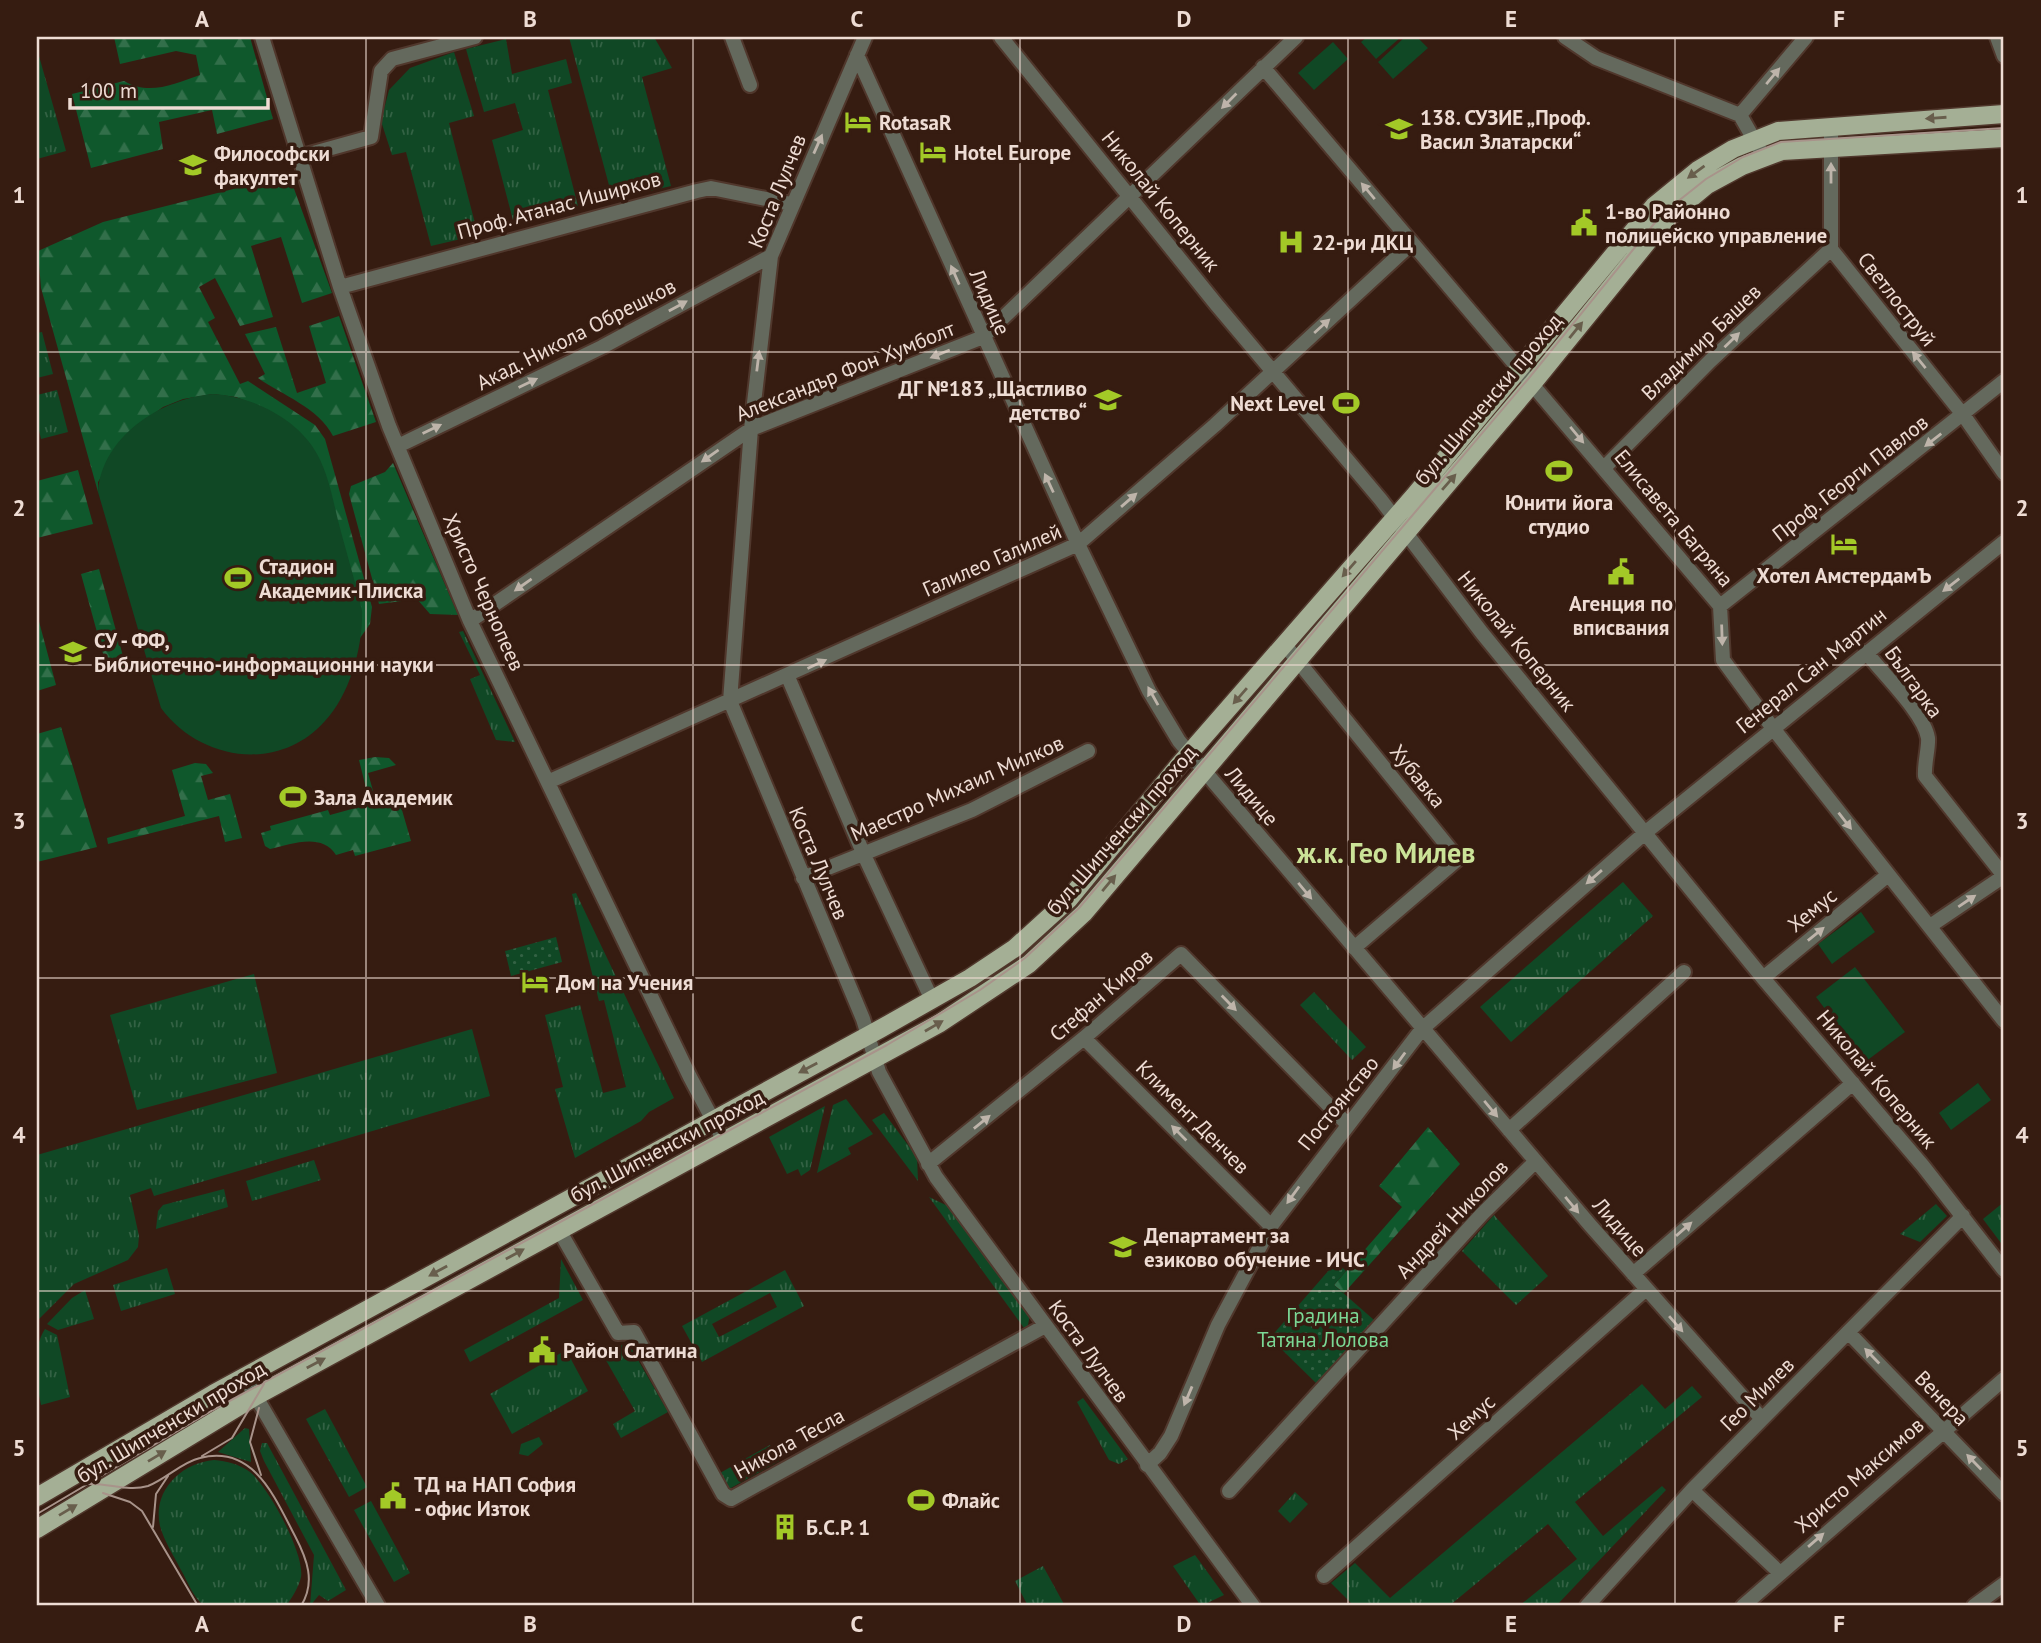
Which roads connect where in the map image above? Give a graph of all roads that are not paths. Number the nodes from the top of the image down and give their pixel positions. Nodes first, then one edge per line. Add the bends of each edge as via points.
1 (262, 37) edge
2 (475, 37) edge
3 (732, 37) edge
4 (865, 37) edge
5 (1001, 37) edge
6 (1296, 37) edge
7 (1565, 37) edge
8 (1806, 37) edge
9 (1997, 37) edge
10 (857, 55) junction
11 (2004, 56) edge
12 (1263, 67) junction
13 (750, 85) dead end
14 (2004, 114) edge
15 (1740, 115) junction
16 (1831, 126) junction
17 (2004, 138) edge
18 (1755, 139) junction
19 (1832, 146) junction
20 (1764, 157) junction
21 (299, 158) junction
22 (1131, 197) junction
23 (791, 204) junction
24 (1412, 243) junction
25 (1831, 249) junction
26 (771, 256) junction
27 (340, 287) junction
28 (983, 337) junction
29 (1520, 367) junction
30 (1272, 372) junction
31 (2004, 381) edge
32 (1533, 383) junction
33 (1964, 416) junction
34 (751, 429) junction
35 (398, 446) junction
36 (1605, 468) junction
37 (2004, 473) edge
38 (1394, 518) junction
39 (1404, 534) junction
40 (2004, 542) edge
41 (1078, 544) junction
42 (1720, 606) junction
43 (470, 621) junction
44 (1285, 645) junction
45 (1866, 652) junction
46 (1298, 660) junction
47 (788, 677) junction
48 (730, 701) junction
49 (1772, 727) junction
50 (1088, 751) dead end
51 (1189, 754) junction
52 (1204, 771) junction
53 (550, 782) junction
54 (1646, 832) junction
55 (864, 855) junction
56 (1888, 875) junction
57 (2004, 876) edge
58 (803, 878) junction
59 (1930, 926) junction
60 (1354, 948) junction
61 (1684, 972) dead end
62 (1763, 978) junction
63 (932, 1000) junction
64 (2004, 1021) edge
65 (1422, 1029) junction
66 (868, 1036) junction
67 (1084, 1038) junction
68 (875, 1061) junction
69 (1853, 1083) junction
70 (712, 1120) junction
71 (1347, 1124) junction
72 (1508, 1130) junction
73 (724, 1141) junction
74 (1535, 1162) junction
75 (928, 1164) junction
76 (1963, 1216) junction
77 (1271, 1226) junction
78 (559, 1230) junction
79 (2004, 1270) edge
80 (1633, 1274) junction
81 (1646, 1289) junction
82 (1045, 1326) junction
83 (1848, 1332) junction
84 (245, 1378) junction
85 (2004, 1379) edge
86 (256, 1396) junction
87 (1762, 1419) junction
88 (1943, 1431) junction
89 (1147, 1465) junction
90 (1692, 1490) junction
91 (1229, 1491) dead end
92 (2004, 1494) edge
93 (37, 1497) edge
94 (37, 1529) edge
95 (1779, 1572) junction
96 (1324, 1576) dead end
97 (2004, 1584) edge
98 (378, 1606) edge
99 (1253, 1606) edge
100 (1587, 1606) edge
101 (1743, 1606) edge
102 (1974, 1606) edge

1 - 21 street, Христо Чернопеев
2 - 21 street via 392,59 381,71 371,137
3 - 13 street
4 - 10 street, Коста Лулчев
5 - 22 street, Николай Коперник
6 - 12 street, Александър Фон Хумболт
7 - 15 street via 1596,58
15 -> 8 street
9 - 11 street
23 -> 10 street, Коста Лулчев
28 -> 10 street, Лидице
12 -> 22 street, Александър Фон Хумболт
24 -> 12 street, Елисавета Багряна
14 -> 16 main road, бул. Шипченски проход
15 - 18 street
16 - 18 main road, бул. Шипченски проход via 1778,131
16 - 19 street, Светлоструй
17 - 19 main road, бул. Шипченски проход
18 - 20 street
18 -> 29 main road, бул. Шипченски проход via 1698,170 1654,206
19 - 20 main road, бул. Шипченски проход via 1782,150
25 -> 19 street, Светлоструй
32 -> 20 main road, бул. Шипченски проход via 1667,219 1707,185
21 - 27 street, Христо Чернопеев
22 - 28 street, Александър Фон Хумболт
22 - 30 street, Николай Коперник
23 - 26 street, Коста Лулчев
23 - 27 street, Проф. Атанас Иширков via 711,188
24 - 29 street, Елисавета Багряна
30 -> 24 street, Галилео Галилей
33 -> 25 street, Светлоструй
36 -> 25 street, Владимир Башев via 1693,377
34 -> 26 street, Коста Лулчев
35 -> 26 street, Акад. Никола Обрешков via 602,347
27 - 35 street, Христо Чернопеев
28 -> 34 street, Александър Фон Хумболт
41 -> 28 street, Лидице
29 - 32 street, Елисавета Багряна
29 - 38 main road, бул. Шипченски проход
30 - 38 street, Николай Коперник
41 -> 30 street, Галилео Галилей
31 - 33 street, Проф. Георги Павлов
32 -> 36 street, Елисавета Багряна
39 -> 32 main road, бул. Шипченски проход
33 - 37 street, Светлоструй
33 -> 42 street, Проф. Георги Павлов
34 -> 43 street, Александър Фон Хумболт
34 - 48 street, Коста Лулчев
35 - 43 street, Христо Чернопеев
36 - 42 street, Елисавета Багряна
38 - 39 street, Николай Коперник
38 -> 44 main road, бул. Шипченски проход
39 - 46 main road, бул. Шипченски проход
39 - 54 street, Николай Коперник
40 -> 45 street, Генерал Сан Мартин
47 -> 41 street, Галилео Галилей
51 -> 41 street, Лидице via 1149,691
42 -> 49 street, Елисавета Багряна via 1723,660
43 - 53 street, Христо Чернопеев
44 - 46 street, Хубавка
44 -> 51 main road, бул. Шипченски проход
45 - 49 street, Генерал Сан Мартин
45 - 57 street, Българка via 1921,721 1928,739 1925,776
46 - 52 main road, бул. Шипченски проход
46 - 60 street, Хубавка via 1458,859
47 - 48 street, Галилео Галилей
47 - 55 street
48 - 53 street, Галилео Галилей
48 - 58 street, Коста Лулчев
49 - 54 street, Генерал Сан Мартин
49 -> 56 street, Елисавета Багряна
50 - 55 street, Маестро Михаил Милков via 972,810
51 - 52 street, Лидице
51 - 63 main road, бул. Шипченски проход via 1069,899 1015,948
52 -> 60 street, Лидице
68 -> 52 main road, бул. Шипченски проход via 1028,964 1084,913
53 - 70 street, Христо Чернопеев
54 - 62 street, Николай Коперник
54 -> 65 street, Постоянство
55 - 58 street, Маестро Михаил Милков
55 - 63 street
56 - 59 street, Елисавета Багряна
62 -> 56 street, Хемус
59 -> 57 street
58 - 66 street, Коста Лулчев
59 - 64 street, Елисавета Багряна
60 - 65 street, Лидице
61 - 72 street, Андрей Николов
62 - 69 street, Николай Коперник
63 - 66 main road, бул. Шипченски проход
65 -> 71 street, Постоянство
65 -> 72 street, Лидице
66 - 68 street, Коста Лулчев
66 -> 70 main road, бул. Шипченски проход
67 -> 71 street, Стефан Киров via 1181,954
75 -> 67 street, Стефан Киров
77 -> 67 street, Климент Денчев
68 - 73 main road, бул. Шипченски проход
68 - 75 street, Коста Лулчев
69 - 76 street, Николай Коперник
80 -> 69 street
70 - 73 street, Христо Чернопеев
70 -> 84 main road, бул. Шипченски проход
71 -> 77 street, Постоянство
72 - 74 street, Лидице
73 - 78 main road, бул. Шипченски проход
74 -> 80 street, Лидице
74 - 91 street, Андрей Николов
75 - 82 street, Коста Лулчев
76 - 79 street, Николай Коперник
76 - 83 street, Гео Милев
77 -> 89 street, Постоянство via 1218,1325 1171,1436
78 - 82 street, Никола Тесла via 618,1333 634,1332 723,1494 731,1499
86 -> 78 main road, бул. Шипченски проход
80 - 81 street, Лидице
81 -> 87 street, Лидице
81 - 96 street, Хемус
82 - 89 street, Коста Лулчев
83 - 87 street, Гео Милев
88 -> 83 street, Венера
84 - 86 street
84 - 93 main road, бул. Шипченски проход
85 - 88 street, Христо Максимов
94 -> 86 main road, бул. Шипченски проход
86 - 98 street
87 - 90 street, Гео Милев
92 -> 88 street, Венера
95 -> 88 street, Христо Максимов
89 - 99 street, Коста Лулчев
90 - 95 street
90 - 100 street, Гео Милев
95 - 101 street, Христо Максимов
97 - 102 street

